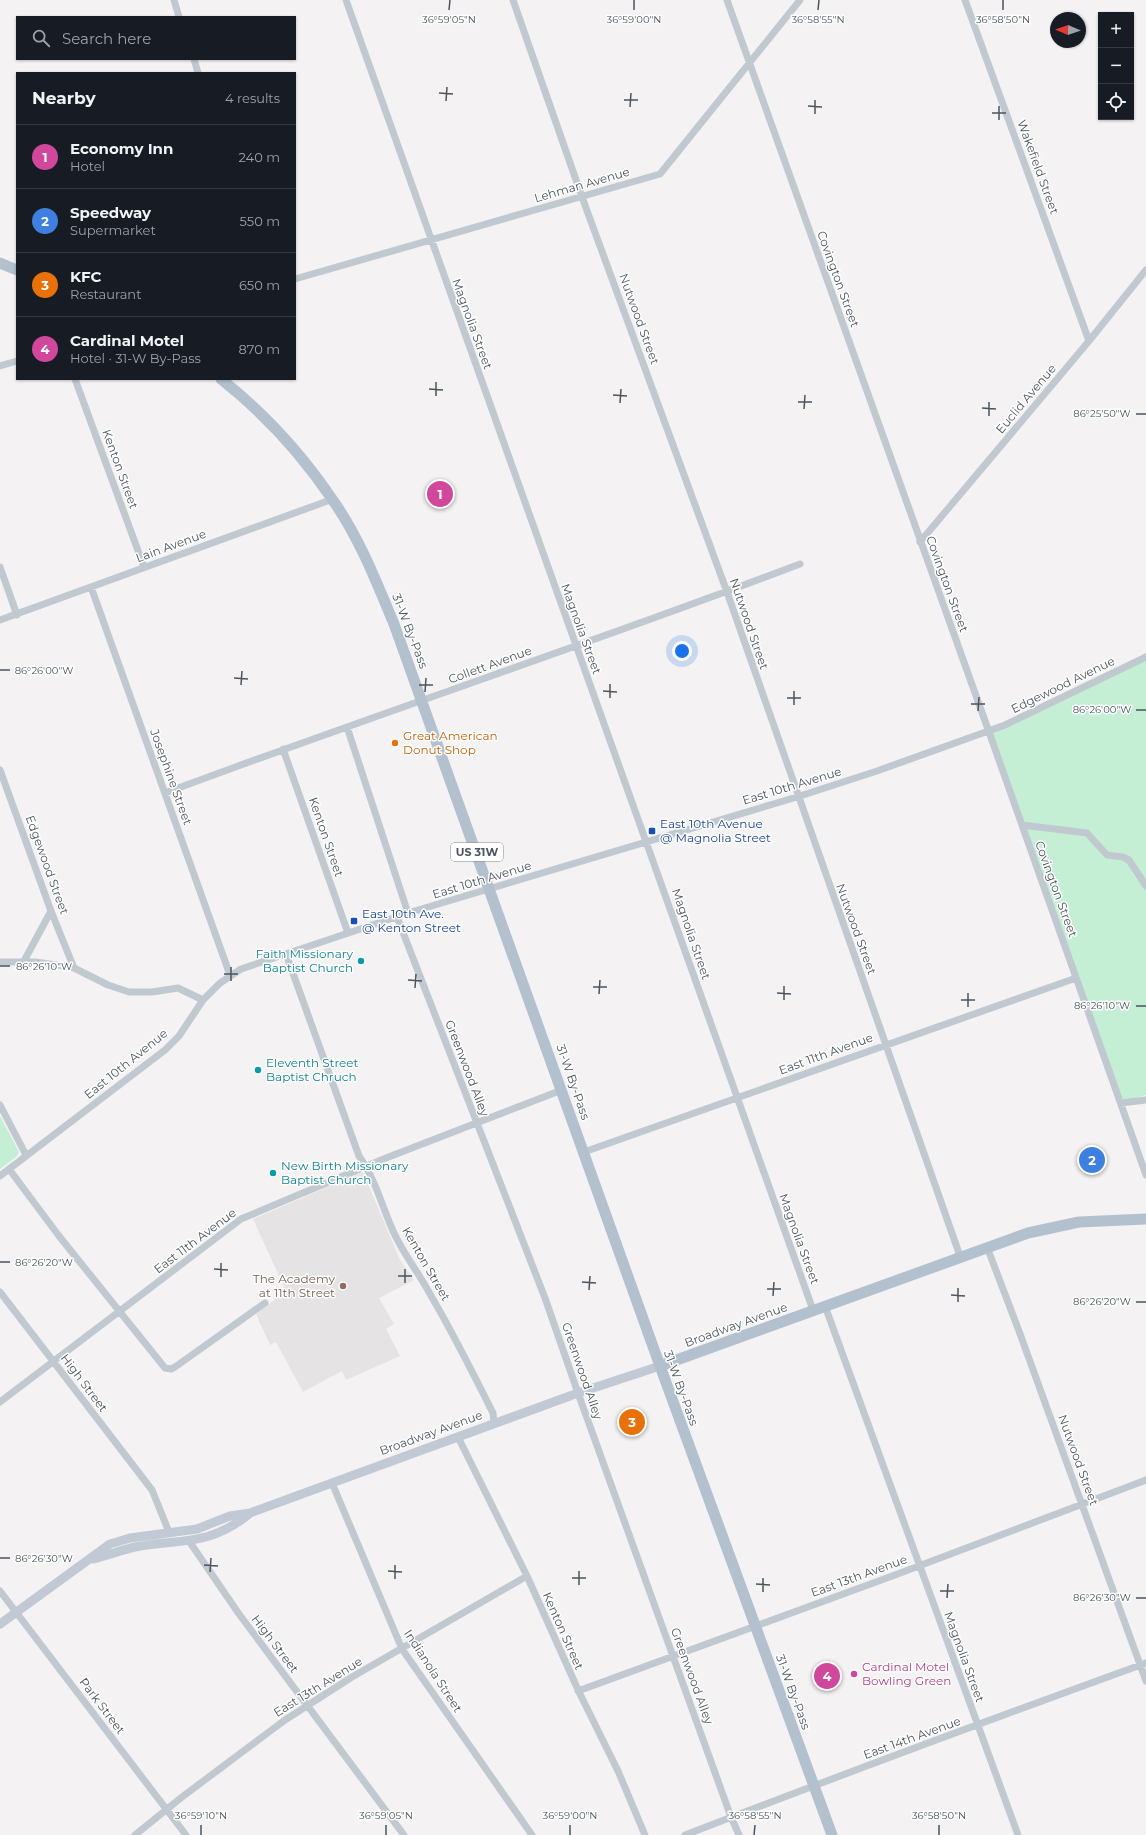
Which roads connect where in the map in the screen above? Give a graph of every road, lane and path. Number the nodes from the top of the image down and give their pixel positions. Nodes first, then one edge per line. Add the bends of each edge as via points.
1 (174, 0) edge
2 (346, 0) edge
3 (513, 0) edge
4 (727, 0) edge
5 (800, 0) edge
6 (965, 0) edge
7 (179, 16) edge
8 (194, 60) edge
9 (749, 62) junction
10 (198, 72) edge
11 (582, 197) junction
12 (431, 241) junction
13 (0, 263) edge
14 (16, 270) edge
15 (1146, 270) edge
16 (296, 280) edge
17 (1090, 341) junction
18 (16, 362) edge
19 (0, 366) edge
20 (75, 380) edge
21 (222, 380) edge
22 (333, 499) junction
23 (920, 542) junction
24 (800, 564) dead end
25 (0, 567) edge
26 (144, 567) junction
27 (91, 587) junction
28 (727, 592) junction
29 (17, 615) junction
30 (0, 620) edge
31 (575, 646) junction
32 (1146, 658) edge
33 (422, 701) junction
34 (347, 727) junction
35 (989, 732) junction
36 (283, 749) junction
37 (0, 770) edge
38 (3, 787) edge
39 (165, 793) junction
40 (798, 796) junction
41 (1022, 825) junction
42 (647, 842) junction
43 (1146, 886) edge
44 (490, 888) junction
45 (51, 911) junction
46 (408, 914) junction
47 (397, 917) junction
48 (348, 933) junction
49 (286, 954) junction
50 (0, 962) edge
51 (24, 962) junction
52 (74, 968) junction
53 (230, 975) junction
54 (1076, 978) junction
55 (202, 1000) junction
56 (886, 1045) junction
57 (562, 1090) junction
58 (737, 1098) junction
59 (1146, 1100) edge
60 (1121, 1103) junction
61 (0, 1105) edge
62 (477, 1123) junction
63 (584, 1152) junction
64 (26, 1155) junction
65 (366, 1166) junction
66 (9, 1169) junction
67 (1146, 1175) edge
68 (0, 1176) edge
69 (1146, 1219) edge
70 (987, 1247) junction
71 (960, 1256) junction
72 (0, 1292) edge
73 (265, 1303) dead end
74 (825, 1306) junction
75 (813, 1310) junction
76 (120, 1312) junction
77 (54, 1362) junction
78 (660, 1366) junction
79 (578, 1393) junction
80 (0, 1402) edge
81 (494, 1424) junction
82 (458, 1437) junction
83 (1146, 1480) edge
84 (332, 1483) junction
85 (1082, 1504) junction
86 (250, 1513) junction
87 (168, 1532) junction
88 (189, 1542) junction
89 (88, 1561) junction
90 (919, 1566) junction
91 (527, 1576) junction
92 (0, 1591) edge
93 (16, 1612) junction
94 (0, 1624) edge
95 (755, 1626) junction
96 (402, 1649) junction
97 (674, 1656) junction
98 (1143, 1664) edge
99 (1146, 1681) edge
100 (578, 1691) junction
101 (308, 1705) junction
102 (978, 1726) junction
103 (814, 1786) junction
104 (166, 1809) junction
105 (731, 1817) junction
106 (135, 1835) edge
107 (186, 1835) edge
108 (404, 1835) edge
109 (532, 1835) edge
110 (645, 1835) edge
111 (685, 1835) edge
112 (739, 1835) edge
113 (832, 1835) edge
114 (1018, 1835) edge

1 - 7 street
2 - 12 street, Magnolia Street
3 - 11 street, Nutwood Street
4 - 9 street, Covington Street
5 - 9 street, Lehman Avenue
6 - 17 street, Wakefield Street
8 - 10 street
9 - 11 street, Lehman Avenue via 660,174
9 - 23 street, Covington Street
11 - 12 street, Lehman Avenue
11 - 28 street, Nutwood Street
12 - 16 street, Lehman Avenue
12 - 31 street, Magnolia Street
13 - 14 main road
15 - 17 street, Euclid Avenue
17 - 23 street, Euclid Avenue
18 - 19 street
20 - 26 street, Kenton Street
21 - 22 main road, 31-W By-Pass / US 31W via 248,400 292,445
22 - 26 street, Lain Avenue
22 - 33 main road, 31-W By-Pass / US 31W via 370,566
23 - 35 street, Covington Street
24 - 28 street, Collett Avenue
25 - 29 street
26 - 27 street, Lain Avenue
27 - 29 street, Lain Avenue
27 - 39 street, Josephine Street
28 - 31 street, Collett Avenue
28 - 40 street, Nutwood Street
29 - 30 street, Lain Avenue
31 - 33 street, Collett Avenue
31 - 42 street, Magnolia Street
32 - 35 street, Edgewood Avenue
33 - 34 street, Collett Avenue
33 - 44 main road, 31-W By-Pass / US 31W
34 - 36 street, Collett Avenue
34 - 46 street
35 - 40 street, East 10th Avenue
35 - 41 street, Covington Street
36 - 39 street, Collett Avenue
36 - 48 street, Kenton Street
37 - 38 street, Edgewood Street
38 - 45 street, Edgewood Street
39 - 53 street, Josephine Street
40 - 42 street, East 10th Avenue
40 - 56 street, Nutwood Street
41 - 43 street via 1087,833 1107,855 1129,860
41 - 54 street, Covington Street
42 - 44 street, East 10th Avenue
42 - 58 street, Magnolia Street
44 - 46 street, East 10th Avenue
44 - 57 main road, 31-W By-Pass / US 31W
45 - 51 street
45 - 52 street, Edgewood Street
46 - 47 street, East 10th Avenue
47 - 48 street, East 10th Avenue
47 - 62 street, Greenwood Alley
48 - 49 street, East 10th Avenue
49 - 53 street, East 10th Avenue via 255,963
49 - 65 street, Kenton Street via 359,1156
50 - 51 street
51 - 52 street
52 - 55 street via 124,990 141,993 178,988
53 - 55 street, East 10th Avenue
54 - 56 street, East 11th Avenue
54 - 60 street, Covington Street
55 - 64 street, East 10th Avenue via 179,1036 165,1050
56 - 58 street, East 11th Avenue
56 - 71 street, Nutwood Street
57 - 62 street, East 11th Avenue
57 - 63 main road, 31-W By-Pass / US 31W
58 - 63 street, East 11th Avenue
58 - 75 street, Magnolia Street
59 - 60 street
60 - 67 street, Covington Street
61 - 64 street
62 - 65 street, East 11th Avenue
62 - 79 street, Greenwood Alley via 542,1291
63 - 78 main road, 31-W By-Pass / US 31W
64 - 66 street, East 10th Avenue
65 - 76 street, East 11th Avenue via 241,1219
65 - 81 street, Kenton Street via 372,1175 394,1233 456,1338 494,1412
66 - 68 street, East 10th Avenue
66 - 76 street
69 - 70 main road, Broadway Avenue via 1068,1224 1034,1231
70 - 71 main road, Broadway Avenue
70 - 85 street, Nutwood Street
71 - 74 main road, Broadway Avenue
72 - 77 street, High Street
73 - 76 street via 203,1349 171,1369 165,1368
74 - 75 main road, Broadway Avenue
74 - 90 street, Magnolia Street
75 - 78 main road, Broadway Avenue
76 - 77 street, East 11th Avenue
77 - 80 street, East 11th Avenue
77 - 87 street, High Street via 152,1490
78 - 79 street, Broadway Avenue
78 - 95 main road, 31-W By-Pass / US 31W
79 - 81 street, Broadway Avenue
79 - 97 street, Greenwood Alley
81 - 82 street, Broadway Avenue
82 - 84 street, Broadway Avenue
82 - 91 street, Kenton Street
83 - 85 street, East 13th Avenue
84 - 86 street, Broadway Avenue
84 - 96 street, Indianola Street
85 - 90 street, East 13th Avenue
85 - 98 street, Nutwood Street
86 - 87 street, Broadway Avenue via 230,1516 197,1529
86 - 88 street, Broadway Avenue via 235,1526
87 - 89 street, Broadway Avenue via 110,1544
88 - 89 street, Broadway Avenue via 134,1548
88 - 101 street, High Street
89 - 93 street, Broadway Avenue
90 - 95 street, East 13th Avenue
90 - 102 street, Magnolia Street
91 - 96 street, East 13th Avenue
91 - 100 street, Kenton Street
92 - 93 street, Park Street
93 - 94 street, Broadway Avenue
93 - 104 street, Park Street
95 - 97 street, East 13th Avenue
95 - 103 main road, 31-W By-Pass / US 31W
96 - 101 street, East 13th Avenue
96 - 109 street, Indianola Street
97 - 100 street, East 13th Avenue
97 - 105 street, Greenwood Alley
98 - 99 street, Nutwood Street
98 - 102 street, East 14th Avenue
100 - 110 street, Kenton Street via 618,1771
101 - 104 street, East 13th Avenue via 278,1724
101 - 108 street, High Street
102 - 103 street, East 14th Avenue
102 - 114 street, Magnolia Street
103 - 105 street, East 14th Avenue
103 - 113 main road, 31-W By-Pass / US 31W
104 - 106 street, East 13th Avenue
104 - 107 street, Park Street
105 - 111 street, East 14th Avenue
105 - 112 street, Greenwood Alley

